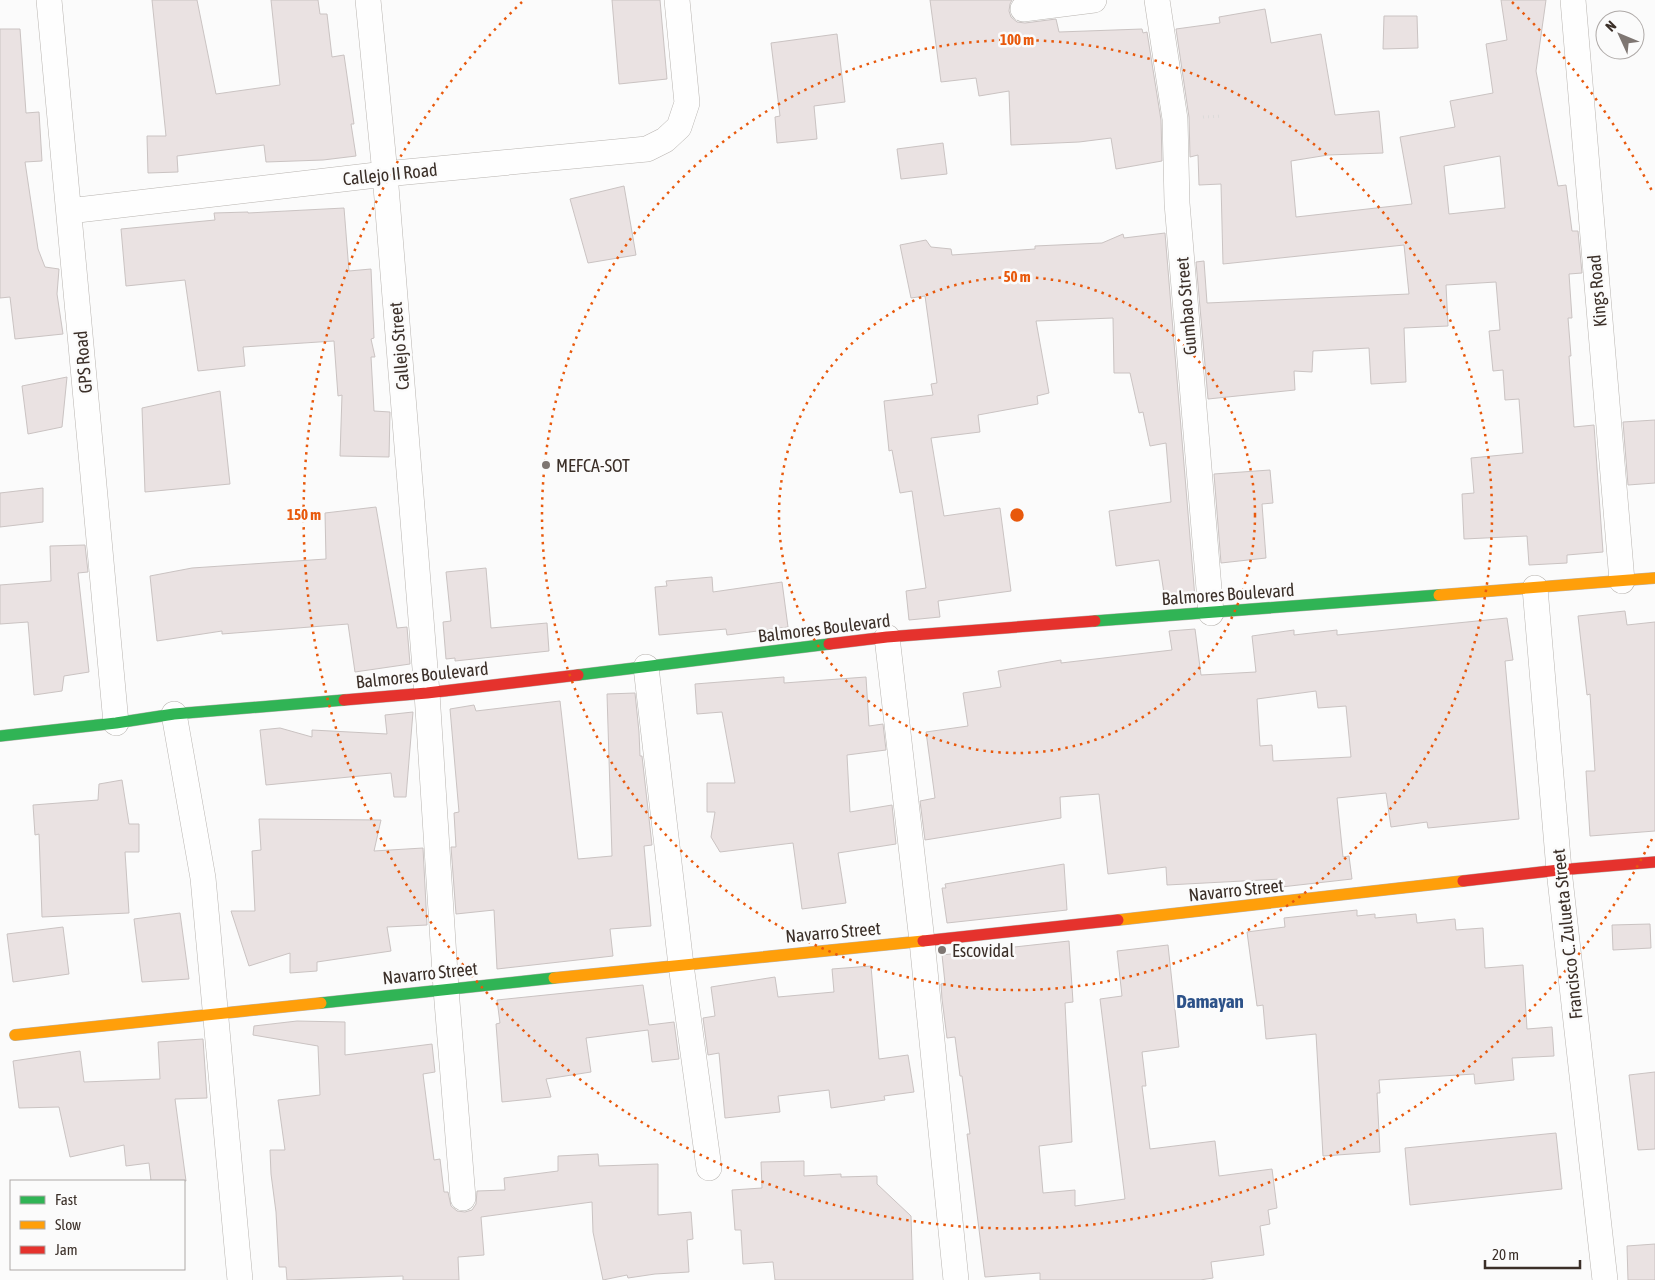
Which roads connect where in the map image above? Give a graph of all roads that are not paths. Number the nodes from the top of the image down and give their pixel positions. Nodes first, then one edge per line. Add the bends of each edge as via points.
1 (49, 0) edge
2 (368, 0) edge
3 (677, 0) edge
4 (1094, 0) edge
5 (1157, 0) edge
6 (1573, 0) edge
7 (1061, 2) edge
8 (1023, 9) dead end
9 (385, 174) junction
10 (69, 211) junction
11 (1655, 578) edge
12 (1622, 581) junction
13 (1535, 588) junction
14 (1211, 613) junction
15 (887, 637) junction
16 (646, 667) junction
17 (427, 693) junction
18 (174, 714) junction
19 (116, 723) junction
20 (0, 736) edge
21 (1655, 862) edge
22 (1559, 870) junction
23 (922, 941) junction
24 (681, 964) junction
25 (446, 990) junction
26 (214, 1014) junction
27 (15, 1035) dead end
28 (709, 1168) dead end
29 (462, 1198) dead end
30 (240, 1280) edge
31 (956, 1280) edge
32 (1605, 1280) edge

1 - 10 street, GPS Road
2 - 9 street, Callejo Street
3 - 9 street, Callejo II Road via 687,103 679,128 665,140 647,149
4 - 7 street
5 - 14 street, Gumbao Street via 1175,119 1177,204
6 - 12 street, Kings Road
7 - 8 street
9 - 10 street, Callejo II Road
9 - 17 street, Callejo Street
10 - 19 street, GPS Road
11 - 12 main road, Balmores Boulevard
12 - 13 main road, Balmores Boulevard
13 - 14 main road, Balmores Boulevard
13 - 22 street, Francisco C. Zulueta Street
14 - 15 main road, Balmores Boulevard
15 - 16 main road, Balmores Boulevard
15 - 23 street
16 - 17 main road, Balmores Boulevard
16 - 24 street
17 - 18 main road, Balmores Boulevard
17 - 25 street, Callejo Street
18 - 19 main road, Balmores Boulevard
18 - 26 street via 203,878
19 - 20 main road, Balmores Boulevard
21 - 22 main road, Navarro Street
22 - 23 main road, Navarro Street
22 - 32 street, Francisco C. Zulueta Street
23 - 24 main road, Navarro Street
23 - 31 street
24 - 25 main road, Navarro Street
24 - 28 street
25 - 26 main road, Navarro Street
25 - 29 street, Callejo Street
26 - 27 main road, Navarro Street
26 - 30 street

